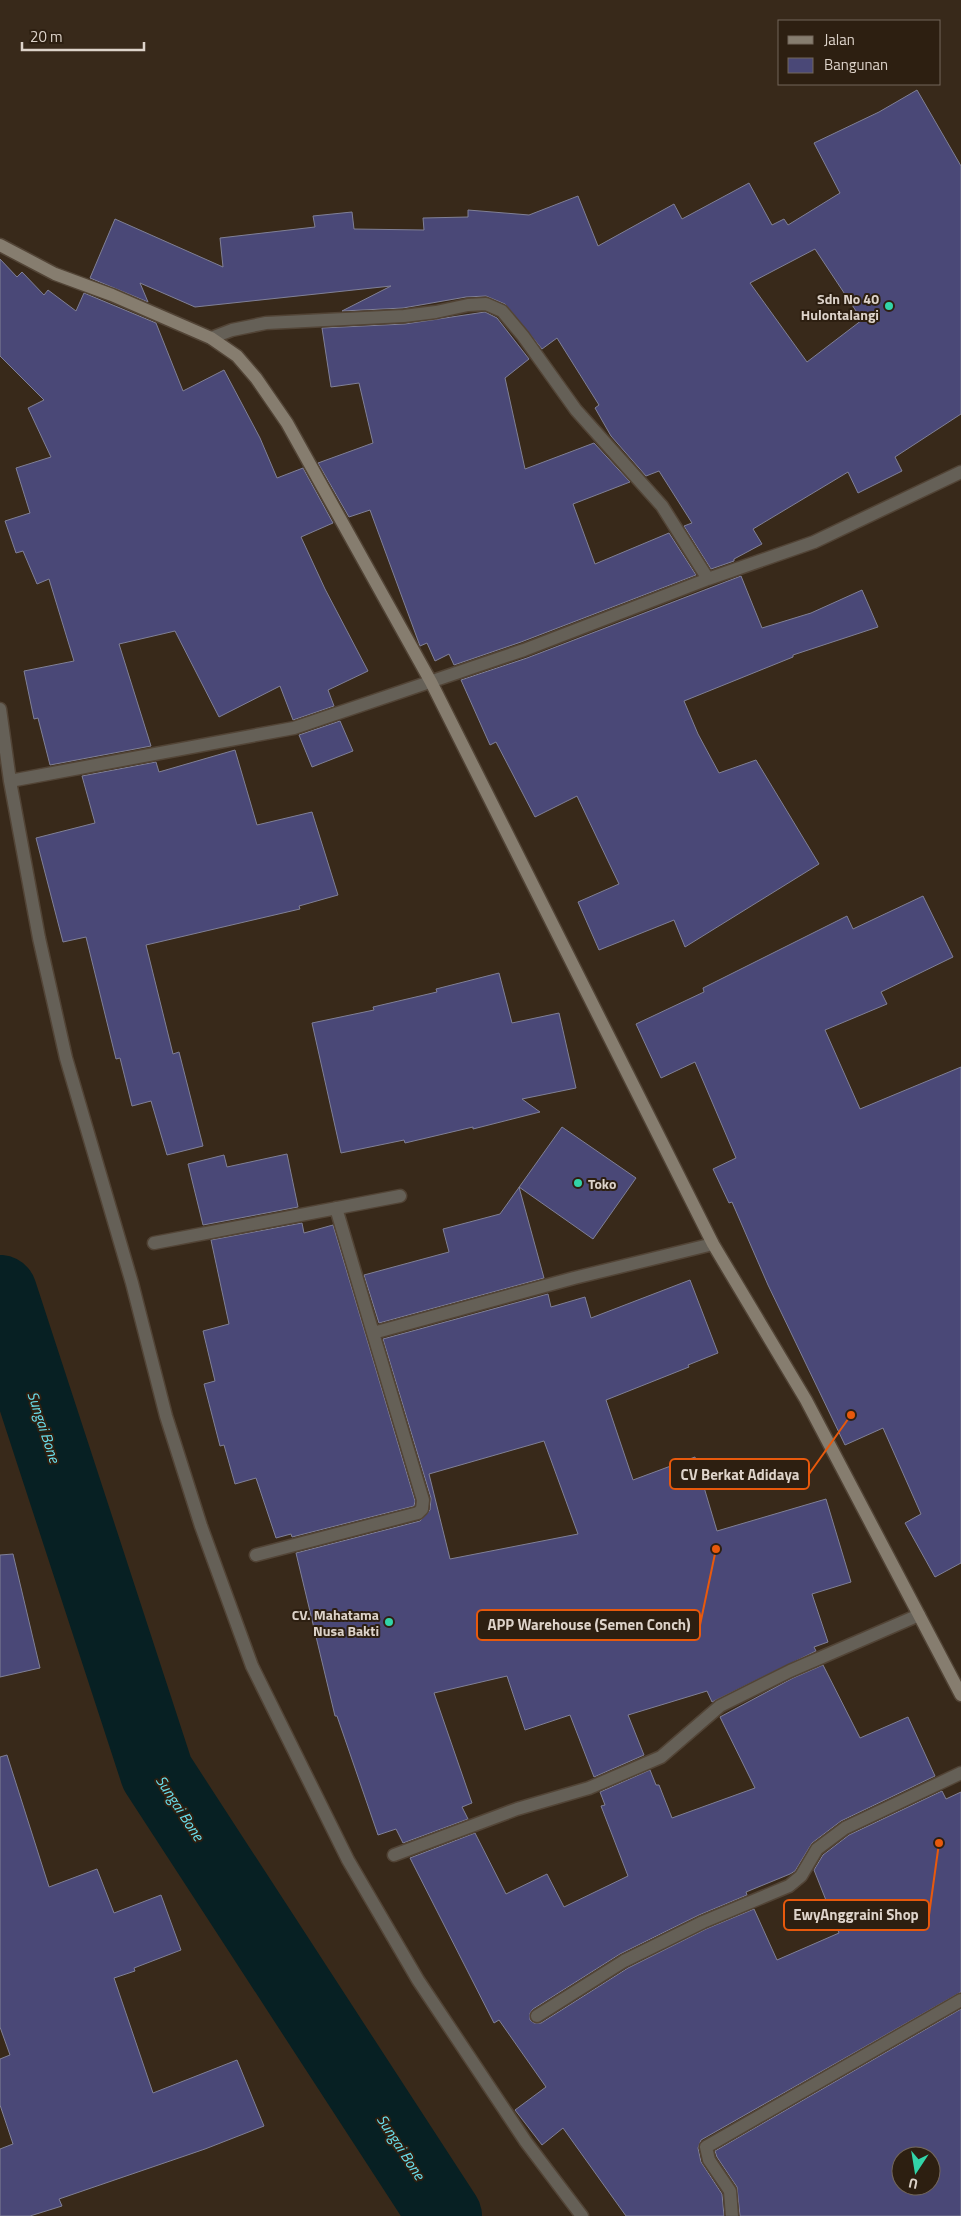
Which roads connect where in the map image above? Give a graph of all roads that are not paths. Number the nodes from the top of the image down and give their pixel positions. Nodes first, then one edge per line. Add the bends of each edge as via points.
1 (0, 245) edge
2 (211, 338) junction
3 (961, 472) edge
4 (708, 579) junction
5 (431, 682) junction
6 (0, 709) edge
7 (10, 781) junction
8 (400, 1196) dead end
9 (336, 1208) junction
10 (154, 1243) dead end
11 (713, 1244) junction
12 (373, 1334) junction
13 (256, 1555) dead end
14 (919, 1615) junction
15 (961, 1695) edge
16 (961, 1773) edge
17 (394, 1855) dead end
18 (961, 2000) edge
19 (537, 2016) dead end
20 (582, 2216) edge
21 (732, 2216) edge

1 - 2 street via 55,274
2 - 4 street via 266,323 404,316 486,304 502,311 576,410 662,506
2 - 5 street via 237,356 287,423
3 - 4 street via 814,542
4 - 5 street
5 - 7 street via 294,728
5 - 11 street
6 - 7 street
7 - 20 street via 39,938 66,1058 132,1283 166,1416 200,1526 252,1666 348,1860 418,1980 526,2142
8 - 9 street
9 - 10 street
9 - 12 street
11 - 12 street via 574,1278
11 - 14 street via 806,1400
12 - 13 street via 423,1500 422,1509 418,1513
14 - 15 street
14 - 17 street via 790,1671 720,1706 661,1757 589,1788 517,1809
16 - 19 street via 845,1828 817,1849 801,1876 789,1886 710,1918 624,1961
18 - 21 street via 706,2147 708,2160 730,2191

